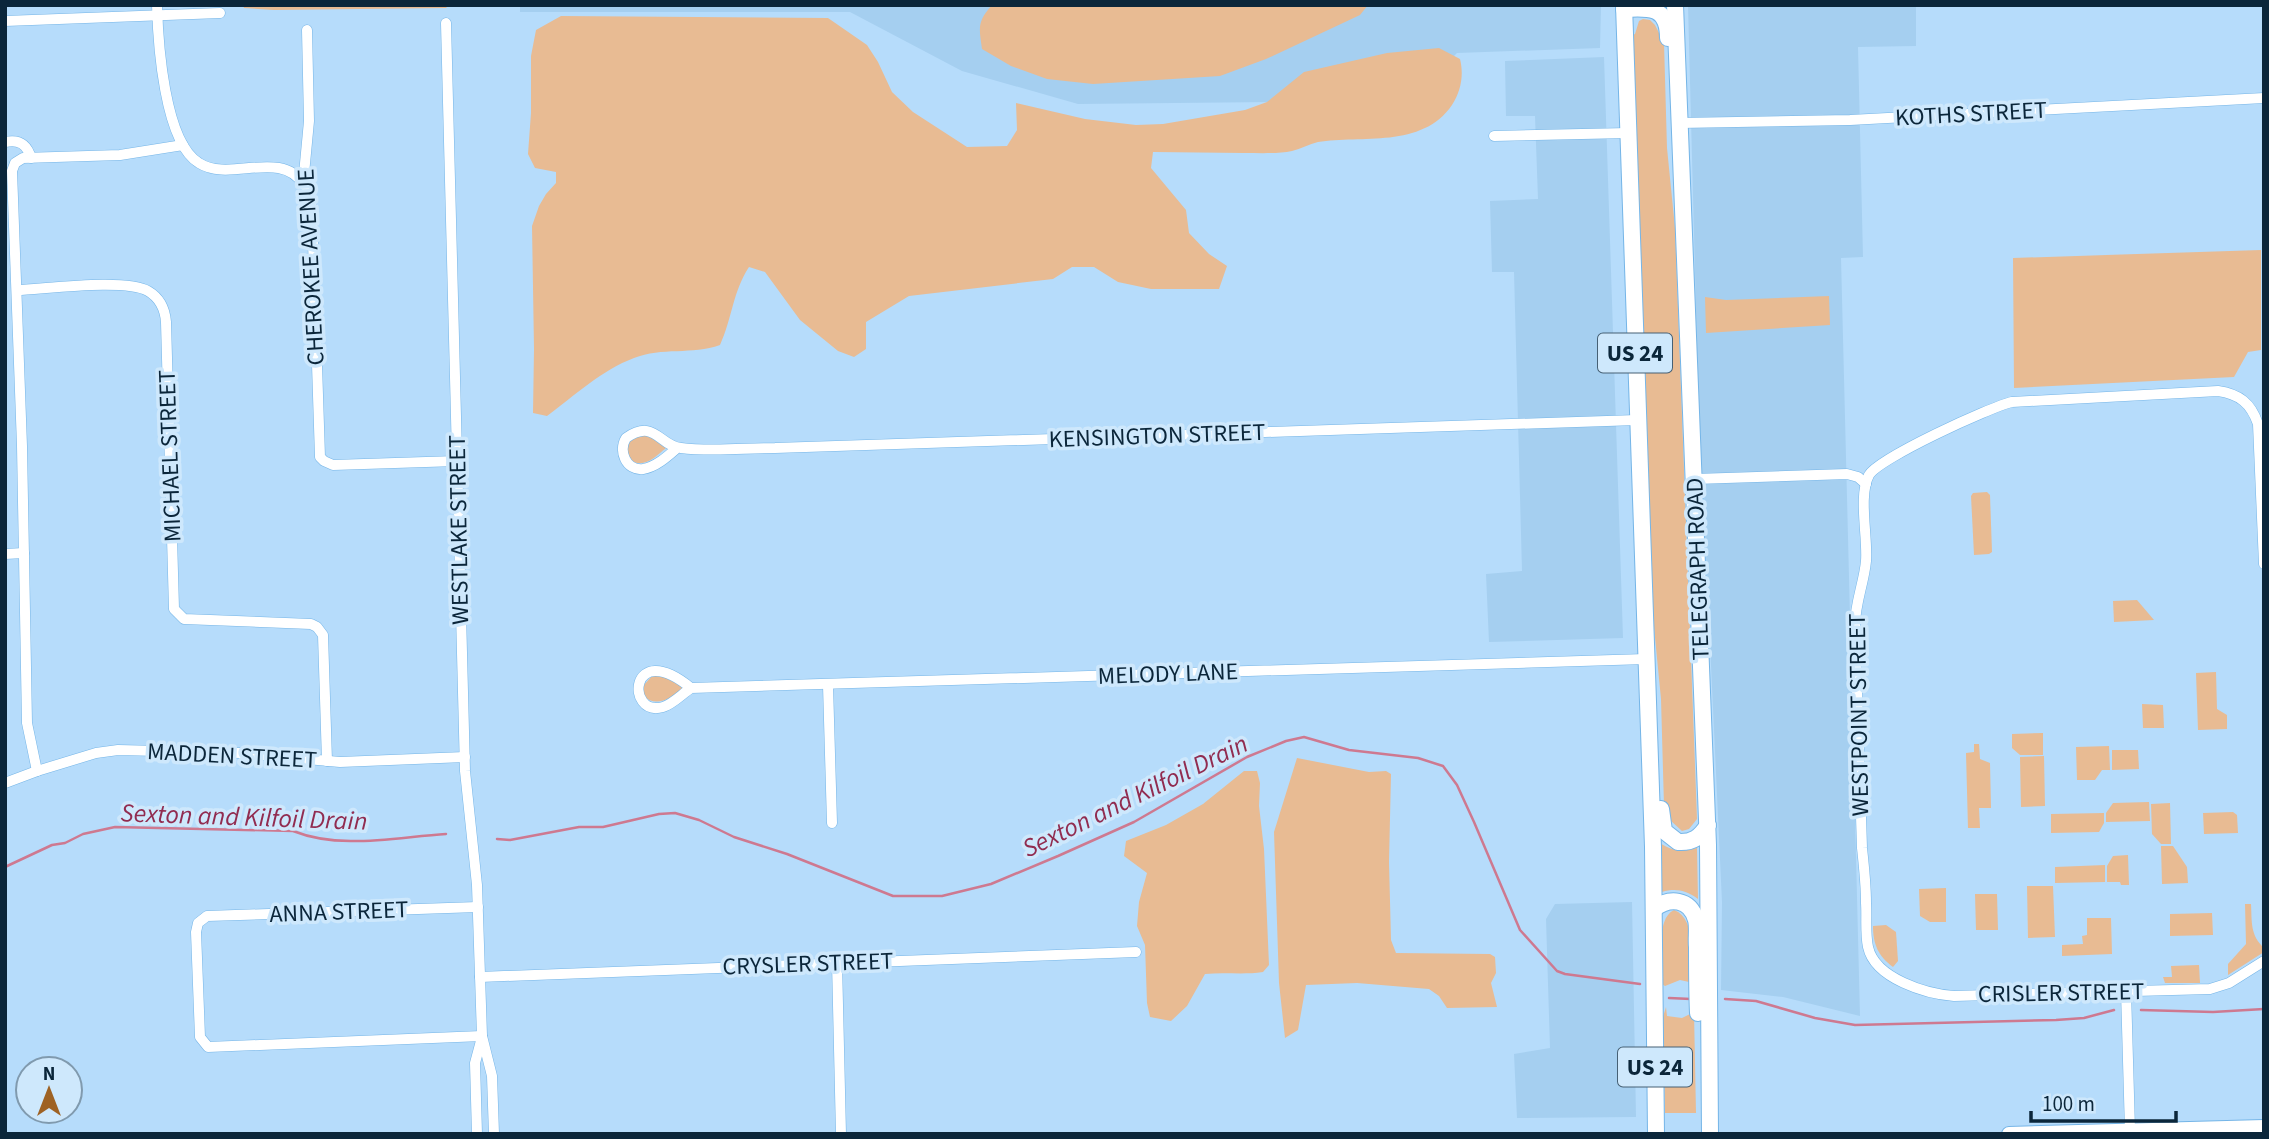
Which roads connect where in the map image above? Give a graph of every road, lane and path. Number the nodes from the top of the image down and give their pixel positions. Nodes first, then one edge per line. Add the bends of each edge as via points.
1 (1675, 5) edge
2 (1624, 7) edge
3 (157, 10) edge
4 (220, 13) dead end
5 (5, 20) edge
6 (446, 23) dead end
7 (307, 30) dead end
8 (2264, 98) edge
9 (1679, 123) junction
10 (1628, 133) junction
11 (1494, 136) dead end
12 (5, 142) edge
13 (183, 145) junction
14 (31, 158) junction
15 (9, 173) edge
16 (306, 189) junction
17 (1684, 211) junction
18 (17, 290) junction
19 (1637, 420) junction
20 (677, 448) junction
21 (457, 461) junction
22 (1695, 479) junction
23 (1866, 484) junction
24 (24, 553) junction
25 (5, 554) edge
26 (2264, 565) edge
27 (1645, 632) junction
28 (1646, 659) junction
29 (828, 685) junction
30 (691, 688) junction
31 (465, 758) junction
32 (327, 761) junction
33 (37, 771) junction
34 (5, 783) edge
35 (832, 823) dead end
36 (1708, 825) junction
37 (478, 907) junction
38 (1654, 909) junction
39 (1868, 947) joint
40 (1136, 953) dead end
41 (2264, 961) edge
42 (837, 962) junction
43 (480, 977) junction
44 (2126, 992) junction
45 (482, 1036) junction
46 (1709, 1110) junction
47 (2264, 1127) edge
48 (2130, 1130) junction
49 (2146, 1132) edge
50 (477, 1134) edge
51 (494, 1134) edge
52 (841, 1134) edge
53 (1656, 1134) edge
54 (1710, 1134) edge
55 (2010, 1134) edge

1 - 9 main road, TELEGRAPH ROAD / US 24
2 - 10 main road, US 24
2 - 17 main road via 1654,10 1668,29 1674,186
3 - 4 street
3 - 5 street
3 - 13 street via 163,81
6 - 21 street, WESTLAKE STREET
7 - 16 street, CHEROKEE AVENUE
8 - 9 street, KOTHS STREET via 1850,120
9 - 17 main road, TELEGRAPH ROAD / US 24
10 - 11 street
10 - 19 main road, US 24
12 - 14 street via 24,144
13 - 14 street via 120,155
13 - 16 street via 206,167 280,168 295,174
14 - 15 street via 15,163
15 - 18 street
16 - 21 street, CHEROKEE AVENUE via 312,210 319,452 333,465
17 - 22 main road, TELEGRAPH ROAD / US 24
18 - 24 street
18 - 32 street, MICHAEL STREET via 128,286 148,290 159,299 166,322 174,609 184,619 317,626 323,635
19 - 20 street, KENSINGTON STREET
19 - 27 main road, US 24
20 - 20 street, KENSINGTON STREET via 655,433 639,430 626,438 622,451 631,467 642,469
21 - 31 street, WESTLAKE STREET
22 - 23 street via 1847,474
22 - 36 main road, TELEGRAPH ROAD / US 24
23 - 26 street via 1882,463 2012,401 2218,391 2239,397 2258,424
23 - 39 street, WESTPOINT STREET via 1866,562 1855,625
24 - 25 street
24 - 33 street via 27,723
27 - 28 main road, US 24
27 - 36 main road via 1657,699 1664,831 1685,843 1699,837
28 - 29 street, MELODY LANE
28 - 38 main road, US 24
29 - 30 street, MELODY LANE
29 - 35 street
30 - 30 street, MELODY LANE via 667,672 648,671 639,682 638,695 650,708 662,707
31 - 32 street, MADDEN STREET
31 - 37 street, WESTLAKE STREET
32 - 33 street, MADDEN STREET via 118,750
33 - 34 street, MADDEN STREET
36 - 46 main road, TELEGRAPH ROAD / US 24
37 - 43 street, WESTLAKE STREET
37 - 45 street, ANNA STREET via 207,916 196,928 200,1037 212,1048
38 - 46 main road via 1661,903 1681,901 1696,919 1699,1098
38 - 53 main road, US 24
39 - 44 street, CRISLER STREET via 1889,973 1940,995
40 - 42 street, CRYSLER STREET
41 - 44 street, CRISLER STREET via 2210,989
42 - 43 street, CRYSLER STREET
42 - 52 street
43 - 45 street, WESTLAKE STREET
44 - 48 street
45 - 50 street, WESTLAKE STREET via 475,1063
45 - 51 street, WESTLAKE STREET via 492,1076
46 - 54 main road, TELEGRAPH ROAD / US 24
47 - 49 main road
48 - 49 main road
48 - 55 main road

